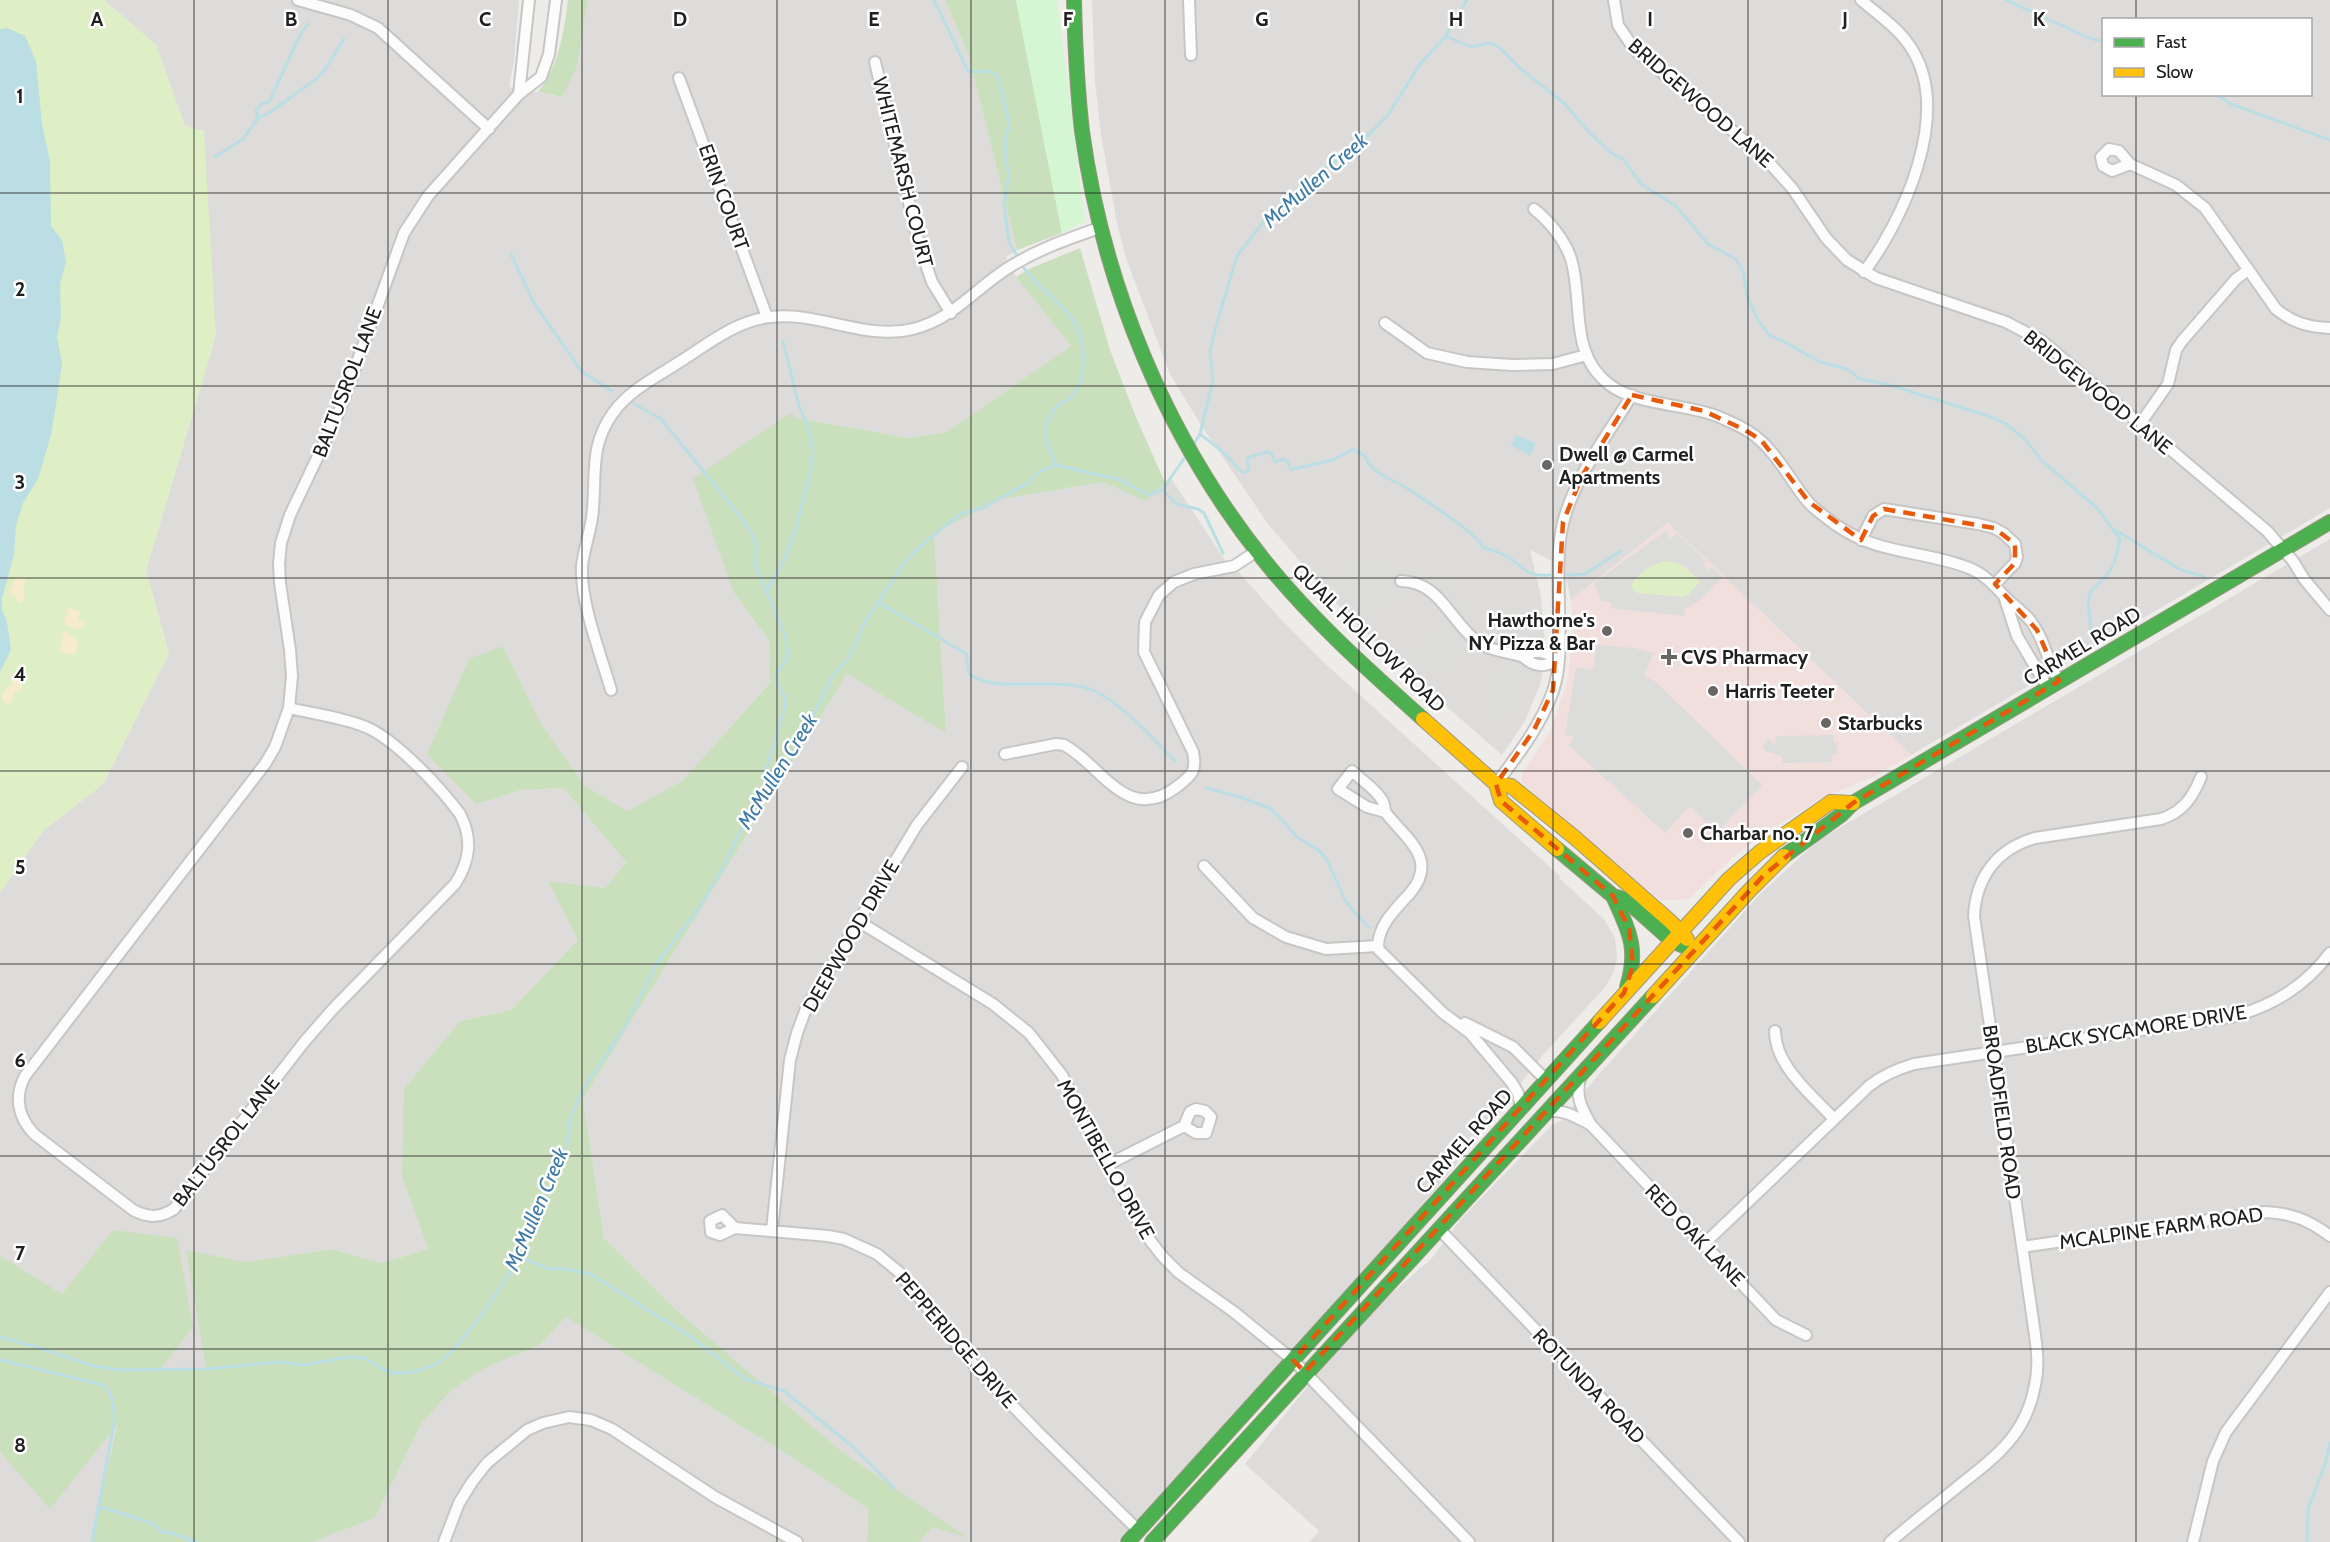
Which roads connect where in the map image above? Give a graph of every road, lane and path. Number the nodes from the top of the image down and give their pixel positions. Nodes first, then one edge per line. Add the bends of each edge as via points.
1 (298, 0) edge
2 (529, 0) edge
3 (556, 0) edge
4 (1074, 0) edge
5 (1189, 0) edge
6 (1614, 0) edge
7 (1861, 0) edge
8 (1191, 55) dead end
9 (875, 62) dead end
10 (679, 78) dead end
11 (519, 94) junction
12 (489, 129) junction
13 (2130, 164) dead end
14 (1534, 209) dead end
15 (1099, 228) junction
16 (2248, 270) junction
17 (1864, 272) junction
18 (951, 313) junction
19 (767, 317) junction
20 (1384, 323) dead end
21 (2330, 328) edge
22 (1586, 355) junction
23 (1632, 395) junction
24 (2140, 424) junction
25 (2330, 522) edge
26 (1861, 540) junction
27 (2283, 550) junction
28 (1257, 551) junction
29 (1401, 581) dead end
30 (1995, 584) junction
31 (2004, 596) junction
32 (2330, 610) edge
33 (1558, 660) junction
34 (2053, 685) junction
35 (611, 690) dead end
36 (289, 708) junction
37 (1005, 754) dead end
38 (962, 767) dead end
39 (2201, 777) dead end
40 (1496, 784) junction
41 (1853, 803) junction
42 (1385, 812) dead end
43 (1204, 866) dead end
44 (1613, 896) junction
45 (858, 921) junction
46 (1677, 936) junction
47 (1378, 946) junction
48 (1694, 950) junction
49 (2330, 953) edge
50 (1624, 993) junction
51 (1443, 1013) junction
52 (1775, 1031) dead end
53 (1993, 1052) junction
54 (1581, 1076) junction
55 (1546, 1080) junction
56 (1521, 1108) junction
57 (1549, 1111) junction
58 (1834, 1119) junction
59 (1591, 1125) junction
60 (1184, 1126) dead end
61 (1107, 1165) junction
62 (735, 1228) dead end
63 (1439, 1229) junction
64 (771, 1230) junction
65 (2330, 1236) edge
66 (1704, 1244) junction
67 (2022, 1247) junction
68 (2330, 1292) edge
69 (1806, 1335) dead end
70 (1293, 1360) junction
71 (1305, 1372) junction
72 (1138, 1530) junction
73 (444, 1542) edge
74 (797, 1542) edge
75 (1128, 1542) edge
76 (1152, 1542) edge
77 (1469, 1542) edge
78 (1739, 1542) edge
79 (1890, 1542) edge
80 (2193, 1542) edge

1 - 12 street via 351,15 378,28
2 - 11 street
3 - 11 street, BALTUSROL LANE via 544,69
4 - 15 main road, QUAIL HOLLOW ROAD via 1081,120
5 - 8 street
6 - 17 street, BRIDGEWOOD LANE via 1618,25 1634,49 1762,156 1792,188 1834,248
7 - 17 street via 1913,50 1923,73 1927,97 1920,155 1907,200
9 - 18 street, WHITEMARSH COURT via 924,260
10 - 19 street, ERIN COURT
11 - 12 street, BALTUSROL LANE
12 - 36 street, BALTUSROL LANE via 428,196 404,233 339,411 287,521 279,564 291,659
13 - 16 street via 2189,194 2214,219
14 - 22 street via 1567,248
15 - 18 street via 1032,254 992,279
15 - 28 main road, QUAIL HOLLOW ROAD via 1134,334 1173,422 1195,462
16 - 21 street via 2285,317 2303,325
16 - 24 street via 2182,341 2164,391
17 - 24 street, BRIDGEWOOD LANE via 2021,329 2042,341
18 - 19 street via 899,331 801,317
19 - 35 street via 733,328 635,391 614,411 599,438 582,580
20 - 22 street via 1427,353 1467,362 1553,364
22 - 23 street via 1608,384
23 - 26 street via 1704,411 1761,440 1809,502
23 - 33 street via 1582,476 1563,522 1558,569
24 - 27 street, BRIDGEWOOD LANE via 2267,531
25 - 27 main road, CARMEL ROAD
26 - 30 street via 1970,568
26 - 30 street via 1873,516 1884,509 1994,528 2015,544 2017,557
27 - 32 street, BRIDGEWOOD LANE
27 - 34 main road, CARMEL ROAD
28 - 37 street via 1234,566 1174,582 1160,595 1146,622 1144,652 1193,752 1195,765 1190,776 1164,795 1133,798 1113,787 1065,745
28 - 40 main road, QUAIL HOLLOW ROAD via 1353,655
29 - 33 street via 1431,590 1467,632 1487,648 1524,656 1533,664 1546,666
30 - 31 street
31 - 34 street via 2017,636
31 - 34 street via 2037,630 2053,673
33 - 40 street via 1553,690 1534,730
34 - 41 main road, CARMEL ROAD
36 - 36 street, BALTUSROL LANE via 265,764 20,1085 19,1107 34,1134 133,1210 148,1217 174,1209 305,1041 455,884 467,863 469,842 460,814 395,745 364,726
38 - 45 street, DEEPWOOD DRIVE via 917,825
39 - 53 street, BROADFIELD ROAD via 2187,804 2165,818 2035,838 2008,849 1988,869 1977,891 1974,916
40 - 44 main road, QUAIL HOLLOW ROAD via 1501,801
40 - 46 main road, QUAIL HOLLOW ROAD via 1510,786 1574,837
41 - 46 main road, CARMEL ROAD via 1831,802 1796,826 1730,879
41 - 48 main road, CARMEL ROAD via 1844,815 1799,844 1765,874
42 - 47 street via 1412,840 1421,868 1416,885 1386,920
43 - 47 street via 1253,918 1286,937 1326,949
44 - 46 main road, QUAIL HOLLOW ROAD via 1626,900
44 - 50 main road via 1632,939 1633,965
45 - 61 street, MONTIBELLO DRIVE via 993,1004 1029,1033 1062,1075
45 - 64 street, DEEPWOOD DRIVE via 815,990 796,1033
46 - 48 main road, QUAIL HOLLOW ROAD
46 - 50 main road, CARMEL ROAD
47 - 51 street
48 - 54 main road, CARMEL ROAD
49 - 53 street, BLACK SYCAMORE DRIVE via 2293,991 2247,1013
50 - 55 main road, CARMEL ROAD
51 - 55 street via 1513,1047
51 - 56 street via 1470,1033 1512,1083
52 - 58 street via 1784,1062
53 - 58 street, BLACK SYCAMORE DRIVE via 1899,1068 1869,1086
53 - 67 street, BROADFIELD ROAD
54 - 57 main road, CARMEL ROAD
54 - 59 street, RED OAK LANE via 1579,1102
55 - 56 main road, CARMEL ROAD
55 - 57 main road
56 - 70 main road, CARMEL ROAD
57 - 59 street, RED OAK LANE via 1562,1110
57 - 63 main road, CARMEL ROAD
58 - 66 street, BLACK SYCAMORE DRIVE
59 - 66 street, RED OAK LANE
60 - 61 street
61 - 70 street, MONTIBELLO DRIVE via 1142,1230 1179,1274
62 - 64 street, PEPPERIDGE DRIVE
63 - 71 main road, CARMEL ROAD
63 - 78 street, ROTUNDA ROAD
64 - 72 street, PEPPERIDGE DRIVE via 844,1239 885,1260 977,1369
65 - 67 street, MCALPINE FARM ROAD via 2296,1216 2265,1212
66 - 69 street, RED OAK LANE via 1776,1320
67 - 79 street, BROADFIELD ROAD via 2037,1353 2031,1405 2016,1434 1998,1455
68 - 80 street via 2226,1432 2213,1461
70 - 71 street, MONTIBELLO DRIVE
70 - 72 main road, CARMEL ROAD
71 - 76 main road, CARMEL ROAD
71 - 77 street, MONTIBELLO DRIVE
72 - 75 main road, CARMEL ROAD
73 - 74 street via 459,1503 495,1455 527,1430 569,1417 591,1420 612,1429 715,1497

